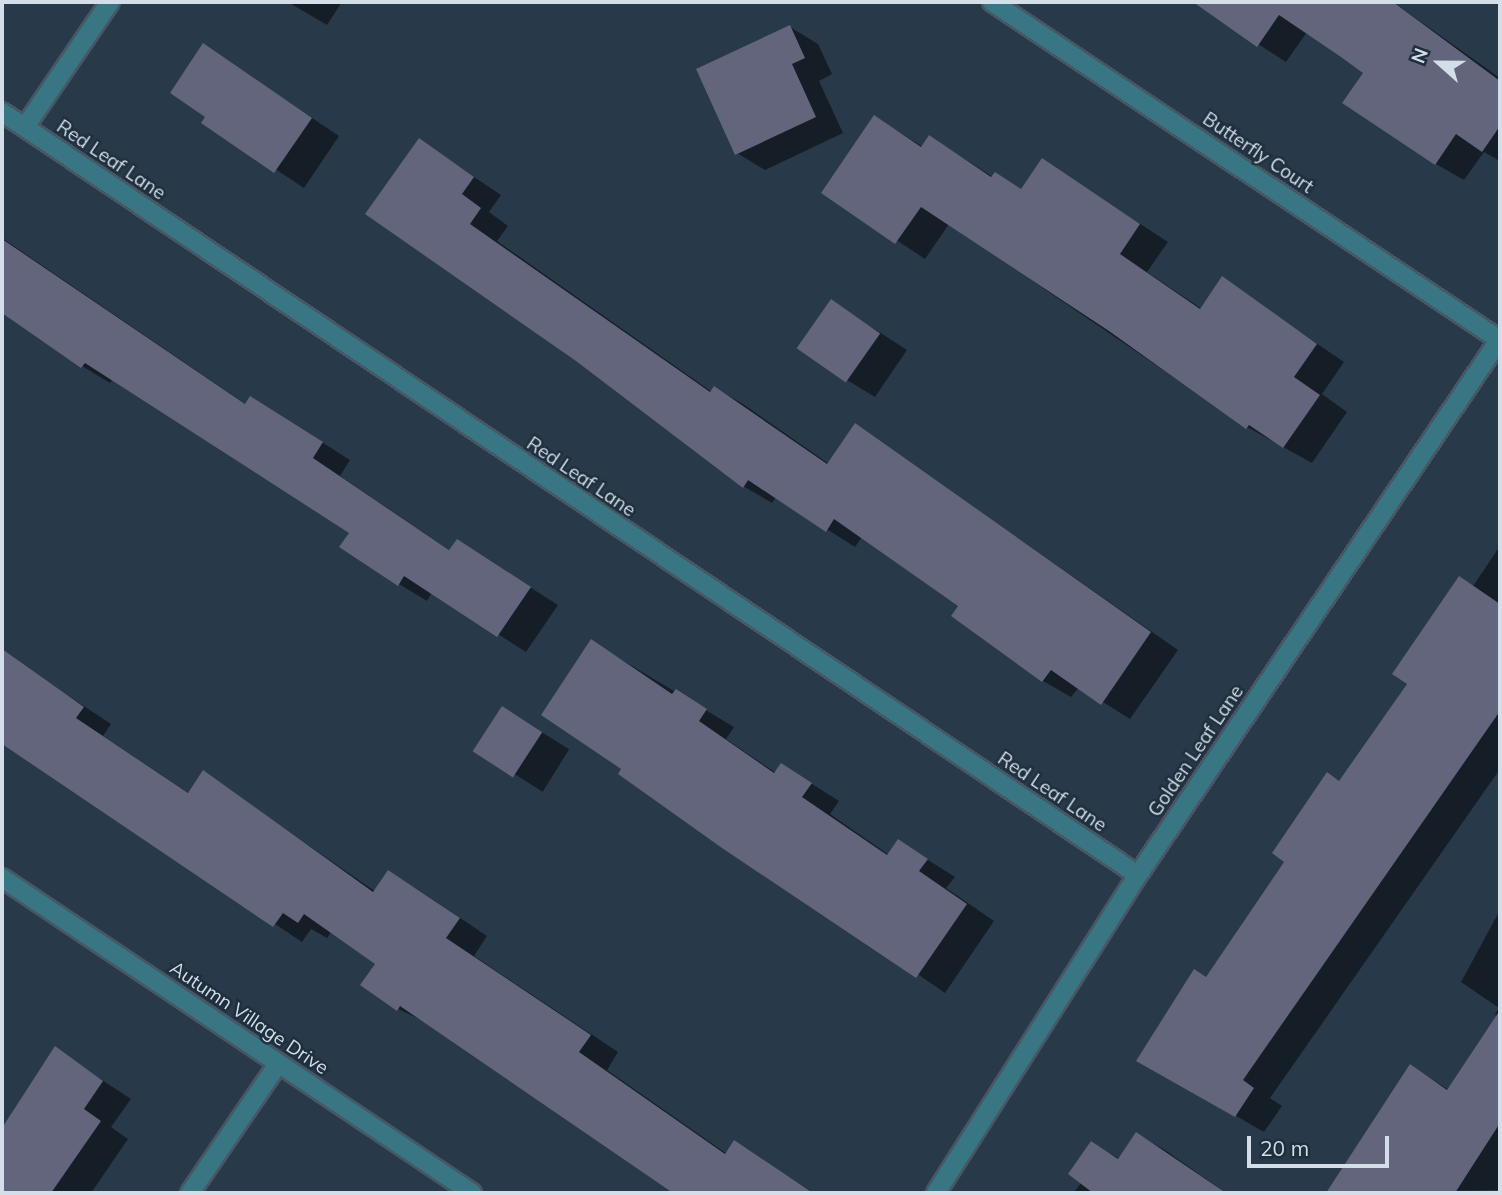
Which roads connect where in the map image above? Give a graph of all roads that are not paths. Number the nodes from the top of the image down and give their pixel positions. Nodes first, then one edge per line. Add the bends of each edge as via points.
1 (110, 2) edge
2 (992, 2) edge
3 (2, 112) edge
4 (25, 127) junction
5 (1500, 339) edge
6 (1138, 875) junction
7 (2, 878) edge
8 (278, 1063) junction
9 (190, 1193) edge
10 (472, 1193) edge
11 (936, 1193) edge

1 - 4 street
2 - 5 street, Butterfly Court
3 - 4 street, Red Leaf Lane
4 - 6 street, Red Leaf Lane
5 - 6 street, Golden Leaf Lane
6 - 11 street, Golden Leaf Lane
7 - 8 street, Autumn Village Drive
8 - 9 street
8 - 10 street, Autumn Village Drive

